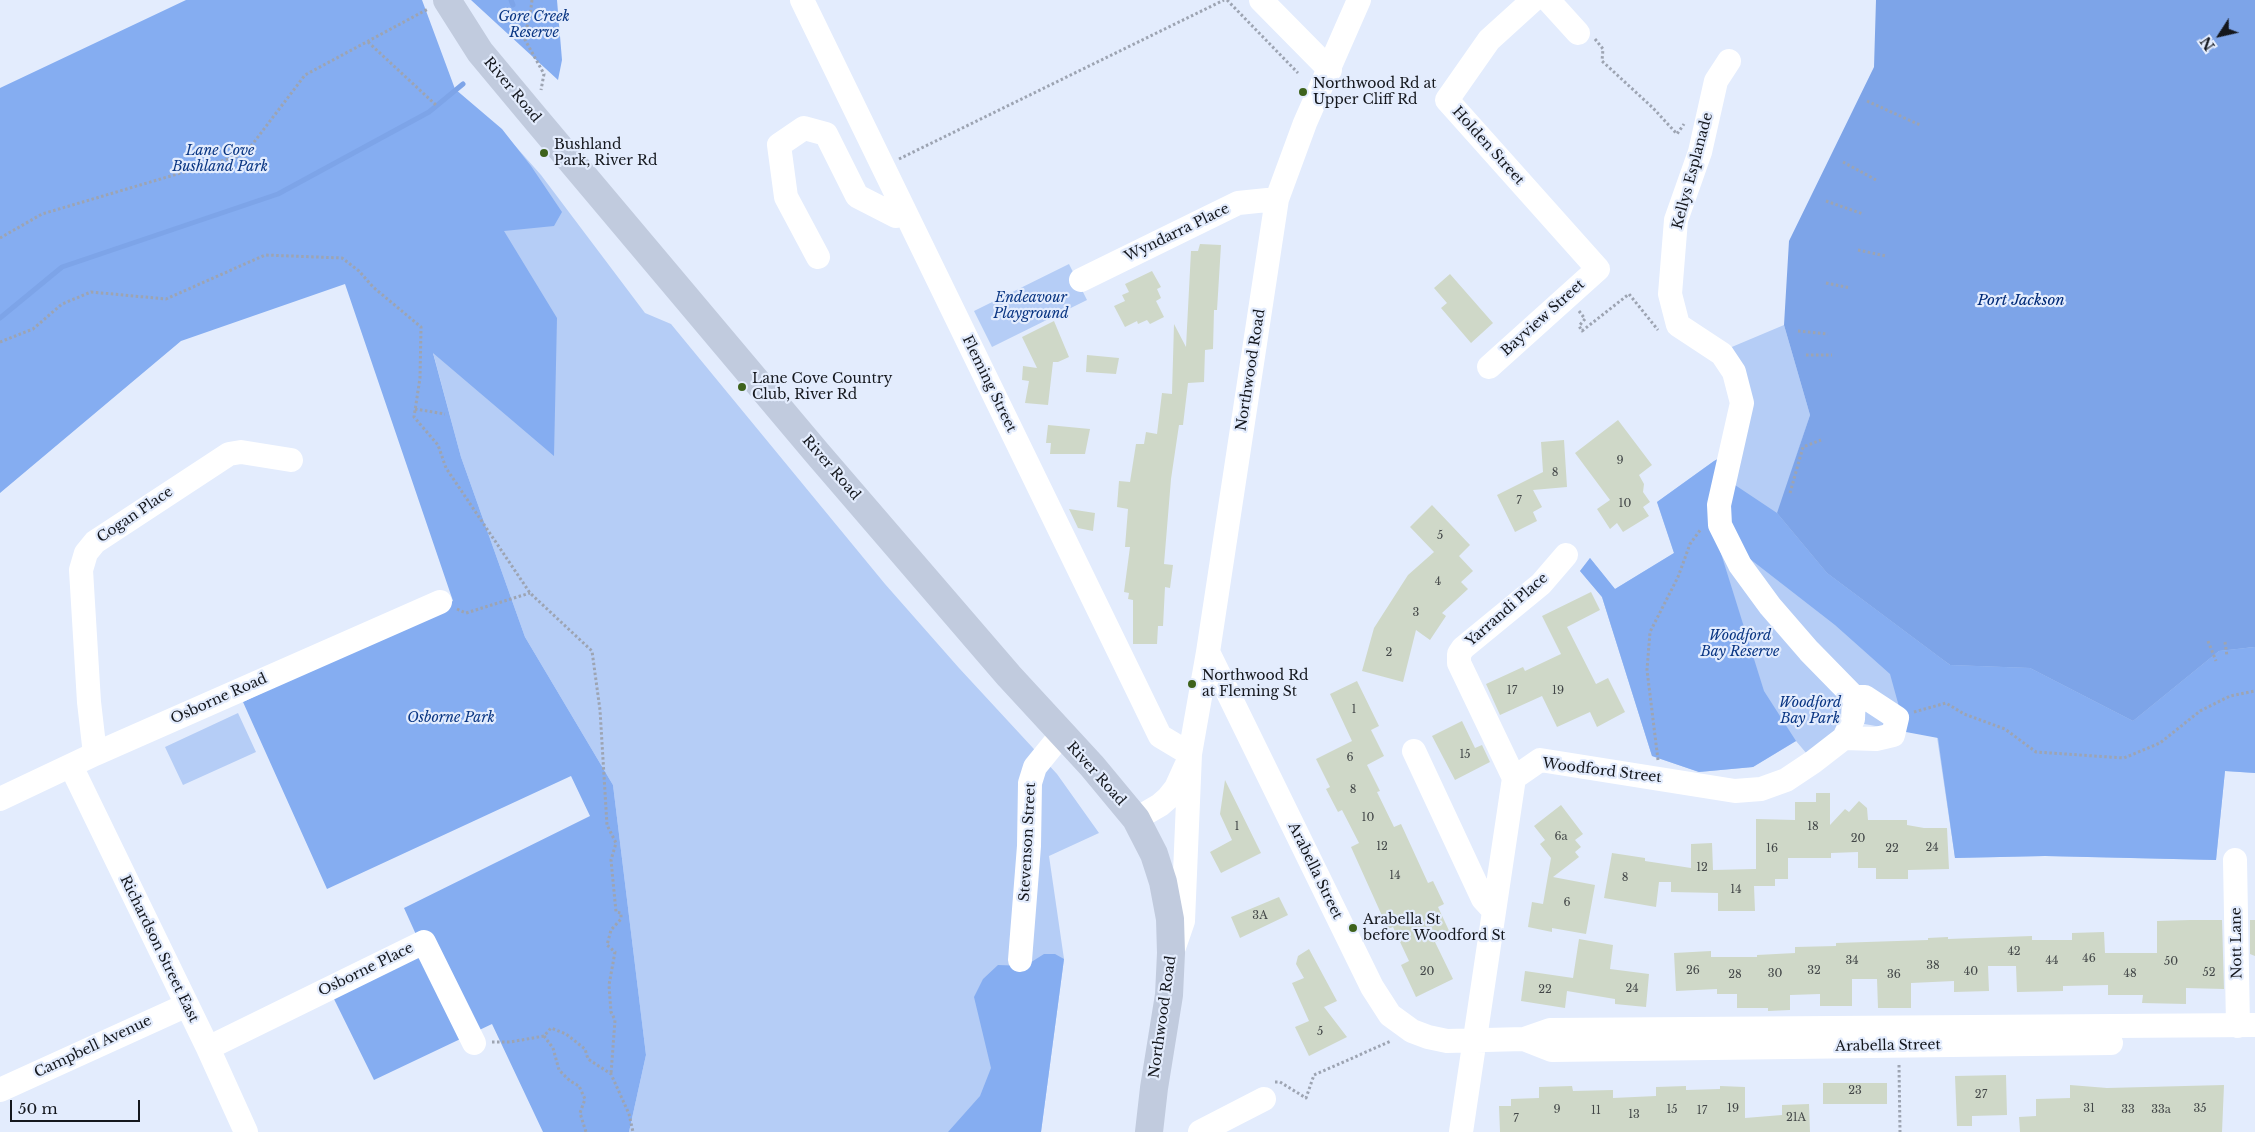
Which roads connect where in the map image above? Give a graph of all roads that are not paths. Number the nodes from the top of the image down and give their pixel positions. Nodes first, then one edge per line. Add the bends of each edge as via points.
1 (802, 0) edge
2 (1261, 0) edge
3 (1359, 0) edge
4 (1533, 0) edge
5 (1548, 0) edge
6 (441, 2) edge
7 (1578, 33) road end
8 (1729, 61) dead end
9 (1330, 70) junction
10 (1277, 199) junction
11 (905, 212) junction
12 (818, 257) dead end
13 (1598, 270) joint
14 (1081, 280) dead end
15 (1489, 367) dead end
16 (291, 460) dead end
17 (1566, 555) dead end
18 (440, 602) road end
19 (1208, 652) junction
20 (1854, 697) junction
21 (1061, 735) junction
22 (1844, 738) junction
23 (1414, 751) dead end
24 (95, 754) junction
25 (1190, 754) junction
26 (71, 766) junction
27 (1514, 778) junction
28 (0, 799) edge
29 (1136, 819) junction
30 (2235, 860) dead end
31 (1494, 912) junction
32 (1171, 953) junction
33 (1020, 960) dead end
34 (187, 1005) junction
35 (2249, 1030) edge
36 (1475, 1041) junction
37 (474, 1043) road end
38 (208, 1048) junction
39 (0, 1090) edge
40 (1260, 1101) road end
41 (246, 1132) edge
42 (1149, 1132) edge
43 (1200, 1132) edge
44 (1461, 1132) edge

1 - 11 street, Fleming Street
2 - 9 street
3 - 9 street, Northwood Road
4 - 13 street, Holden Street via 1488,40 1446,100
5 - 7 street
6 - 21 main road, River Road via 817,453
8 - 20 street, Kellys Esplanade via 1716,81 1700,152 1676,220 1670,294 1678,325 1722,354 1734,372 1742,403 1719,505 1720,525 1740,565 1770,606
9 - 10 street, Northwood Road via 1305,124
10 - 14 street, Wyndarra Place via 1238,203
10 - 19 street, Northwood Road
11 - 12 street via 896,216 857,196 826,134 804,128 779,145 786,196
11 - 25 street, Fleming Street via 1160,736
13 - 15 street, Bayview Street
16 - 24 street, Cogan Place via 241,452 229,454 95,542 86,553 82,570
17 - 27 street, Yarrandi Place via 1541,584 1459,654 1459,663
18 - 24 street, Osborne Road
19 - 25 street, Northwood Road
19 - 36 street, Arabella Street via 1372,987 1390,1015 1412,1031 1428,1037
20 - 22 street via 1853,719
20 - 22 street, Kellys Esplanade via 1865,697 1897,718 1893,735 1876,739
21 - 29 main road, River Road
21 - 33 street, Stevenson Street via 1035,767 1030,783 1029,846
22 - 27 street, Woodford Street via 1786,780 1761,789 1736,791 1540,760
23 - 31 street via 1484,899
24 - 26 street, Osborne Road
25 - 29 street, Northwood Road via 1176,788 1160,805
25 - 32 street, Northwood Road via 1183,921
26 - 28 street, Osborne Road
26 - 34 street, Richardson Street East
27 - 31 street
29 - 32 main road, River Road via 1154,854 1163,882 1170,919
30 - 35 street, Nott Lane
31 - 36 street
32 - 42 main road, Northwood Road via 1169,995
34 - 38 street, Richardson Street East
34 - 39 street, Campbell Avenue
35 - 36 street, Arabella Street via 1552,1050 1524,1039
36 - 44 street
37 - 38 street, Osborne Place via 424,942
38 - 41 street, Richardson Street East
40 - 43 street

